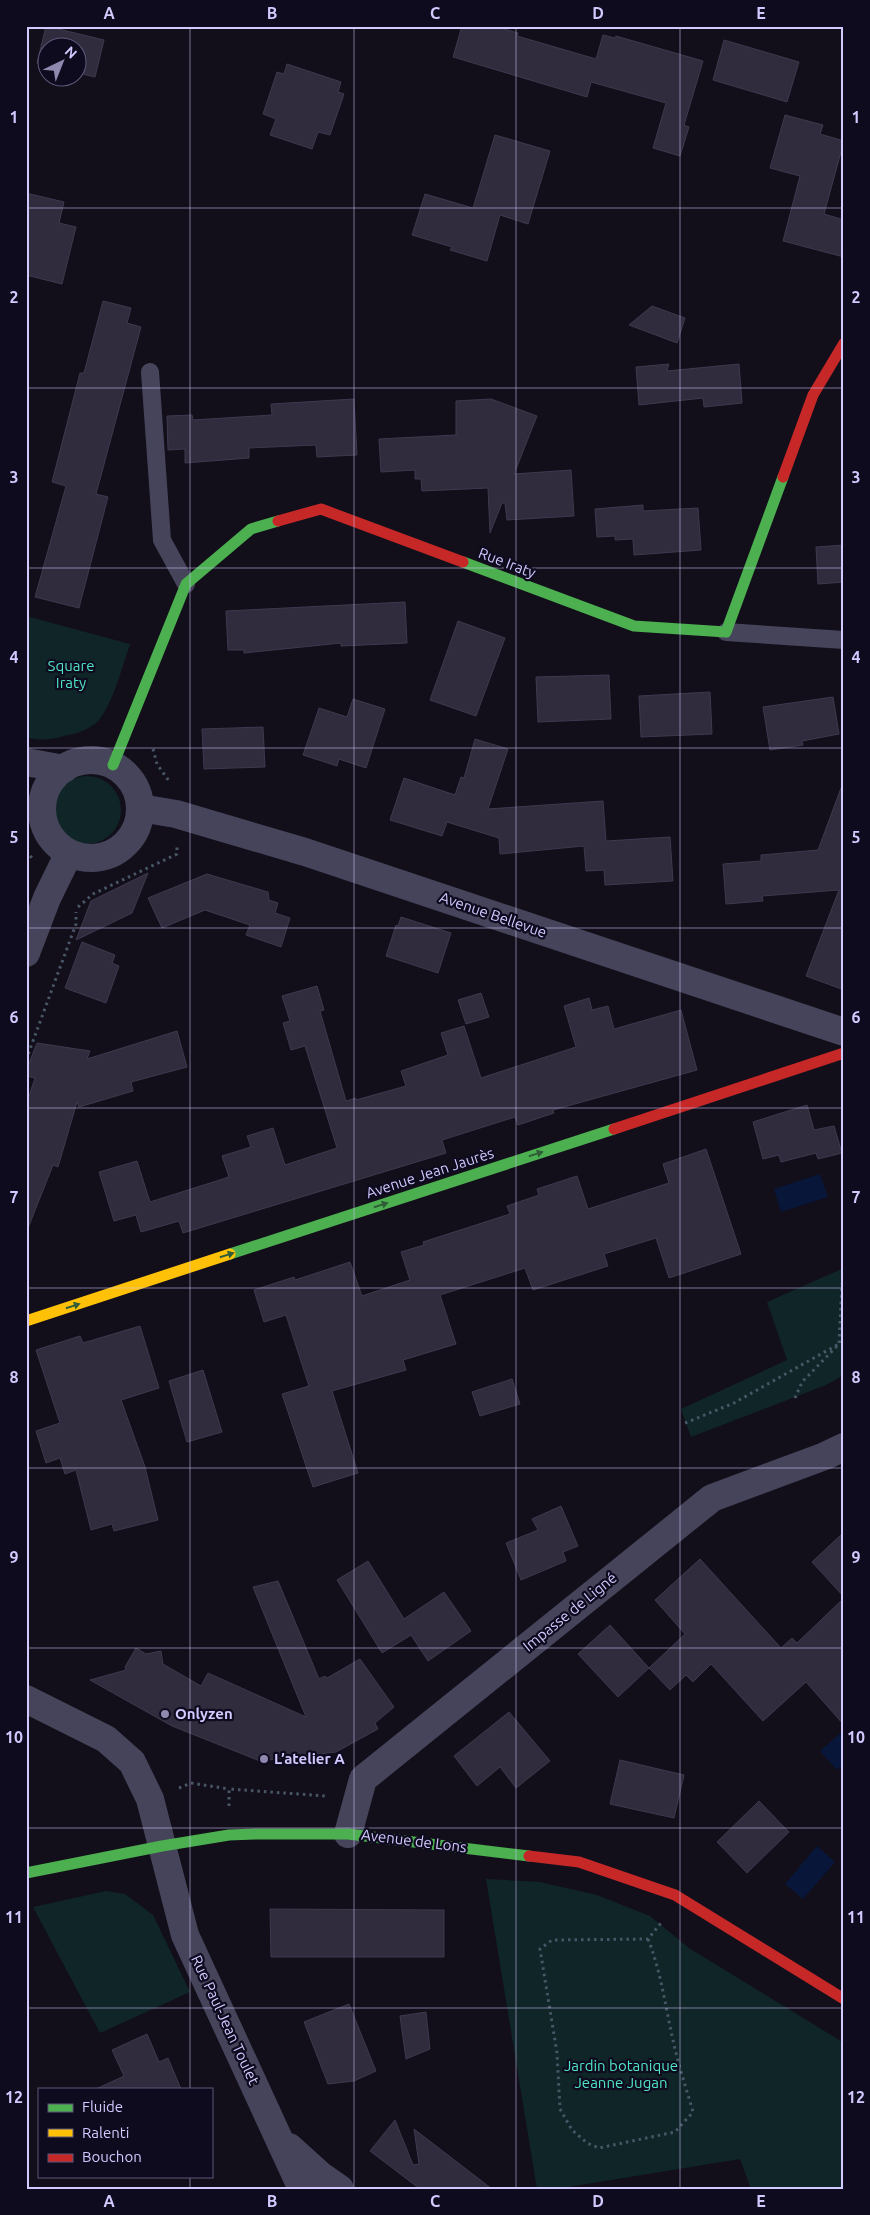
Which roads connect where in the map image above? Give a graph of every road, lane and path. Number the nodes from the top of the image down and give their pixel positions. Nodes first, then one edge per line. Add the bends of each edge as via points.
1 (844, 343) edge
2 (150, 372) dead end
3 (186, 584) junction
4 (726, 632) junction
5 (844, 640) edge
6 (26, 762) edge
7 (113, 766) junction
8 (64, 769) junction
9 (26, 807) edge
10 (140, 808) junction
11 (47, 828) junction
12 (69, 853) junction
13 (76, 909) dead end
14 (26, 953) edge
15 (844, 1032) edge
16 (844, 1053) edge
17 (26, 1060) edge
18 (843, 1284) edge
19 (26, 1321) edge
20 (844, 1341) edge
21 (839, 1344) junction
22 (795, 1398) dead end
23 (686, 1423) dead end
24 (844, 1447) edge
25 (26, 1699) edge
26 (229, 1790) junction
27 (150, 1799) junction
28 (356, 1801) junction
29 (348, 1834) junction
30 (229, 1835) junction
31 (162, 1846) junction
32 (26, 1873) edge
33 (675, 1895) junction
34 (648, 1939) junction
35 (844, 1998) edge
36 (281, 2140) junction
37 (302, 2189) edge
38 (340, 2189) edge

1 - 4 street via 813,395
2 - 3 lane via 162,540
3 - 4 street, Rue Iraty via 251,529 321,509 634,626
3 - 7 street, Rue Iraty
4 - 5 lane
6 - 8 street
7 - 8 street via 98,760 82,761
7 - 10 street via 132,783
8 - 11 street via 47,788 42,803
9 - 11 street
10 - 12 street via 138,824 118,851 102,857 85,858
10 - 15 street, Avenue Bellevue via 176,814 305,852
11 - 12 street
12 - 14 street
13 - 17 path via 76,924
19 -> 16 street, Avenue Jean Jaurès
18 - 21 path
20 - 21 path
21 - 22 path via 802,1382
21 - 23 path via 734,1403
24 - 28 street, Impasse de Ligné via 712,1498 363,1779
25 - 27 street via 106,1739 132,1762
26 - 27 path via 191,1783
26 - 28 path via 318,1795
26 - 30 path
27 - 31 street
28 - 29 street, Impasse de Ligné
29 - 30 street, Avenue de Lons
29 - 33 street, Avenue de Lons via 579,1862
30 - 31 street, Avenue de Lons
31 - 32 street, Avenue de Lons
31 - 36 street, Rue Paul-Jean Toulet via 185,1935
33 - 34 path via 658,1929
33 - 35 street, Avenue de Lons
34 - 34 path via 552,1940 540,1949 557,2053 560,2109 572,2130 599,2148 675,2132 693,2112 659,1980 658,1963
36 - 37 street, Rue Paul-Jean Toulet
36 - 38 street

